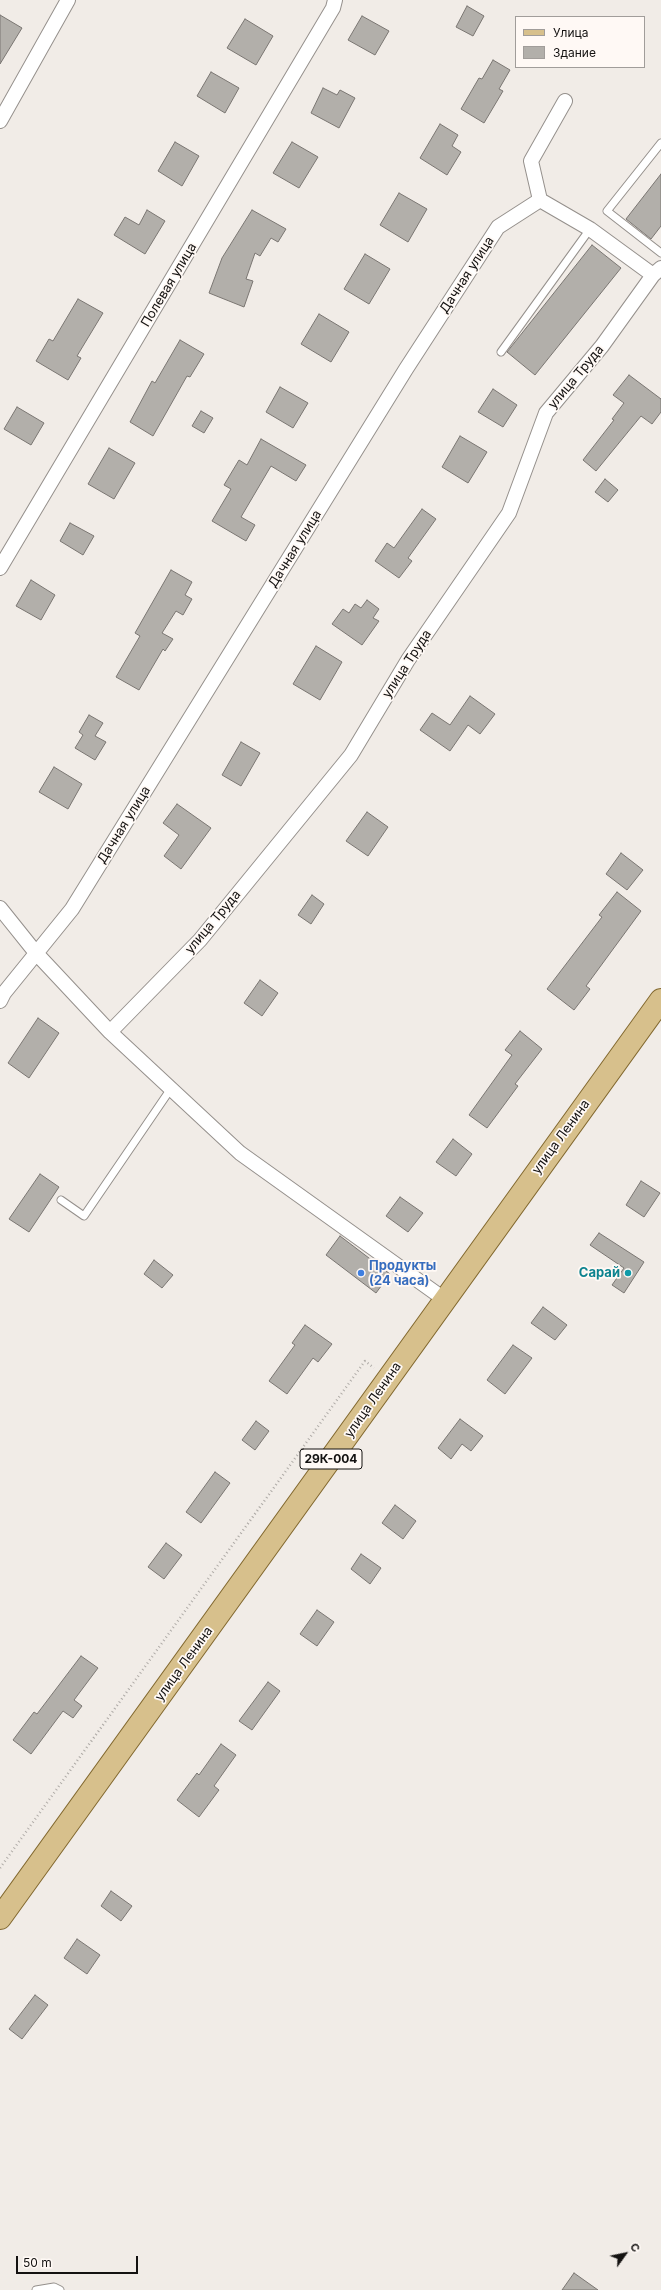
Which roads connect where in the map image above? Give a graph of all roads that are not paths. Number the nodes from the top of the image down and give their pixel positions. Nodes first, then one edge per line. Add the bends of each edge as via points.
1 (68, 0) edge
2 (336, 0) edge
3 (565, 101) dead end
4 (0, 121) edge
5 (661, 143) edge
6 (540, 200) junction
7 (590, 229) junction
8 (661, 253) edge
9 (657, 271) edge
10 (502, 352) dead end
11 (0, 568) edge
12 (0, 908) edge
13 (36, 953) junction
14 (661, 1000) edge
15 (0, 1001) edge
16 (110, 1032) junction
17 (170, 1090) junction
18 (61, 1200) dead end
19 (444, 1299) junction
20 (0, 1918) edge
21 (36, 2290) edge
22 (60, 2290) edge

1 - 4 street
2 - 11 street, Полевая улица
3 - 6 street via 531,161
5 - 8 lane via 607,211
6 - 7 street
6 - 13 street, Дачная улица via 498,227 406,370 72,909
7 - 9 street
7 - 10 lane
9 - 16 street, улица Труда via 602,346 546,413 509,513 408,660 351,755 200,940
12 - 13 street
13 - 15 street, Дачная улица
13 - 16 street
14 - 19 main road, улица Ленина / 29К-004
16 - 17 street
17 - 18 lane via 84,1216
17 - 19 street via 240,1153
19 - 20 main road, улица Ленина / 29К-004
21 - 22 lane

